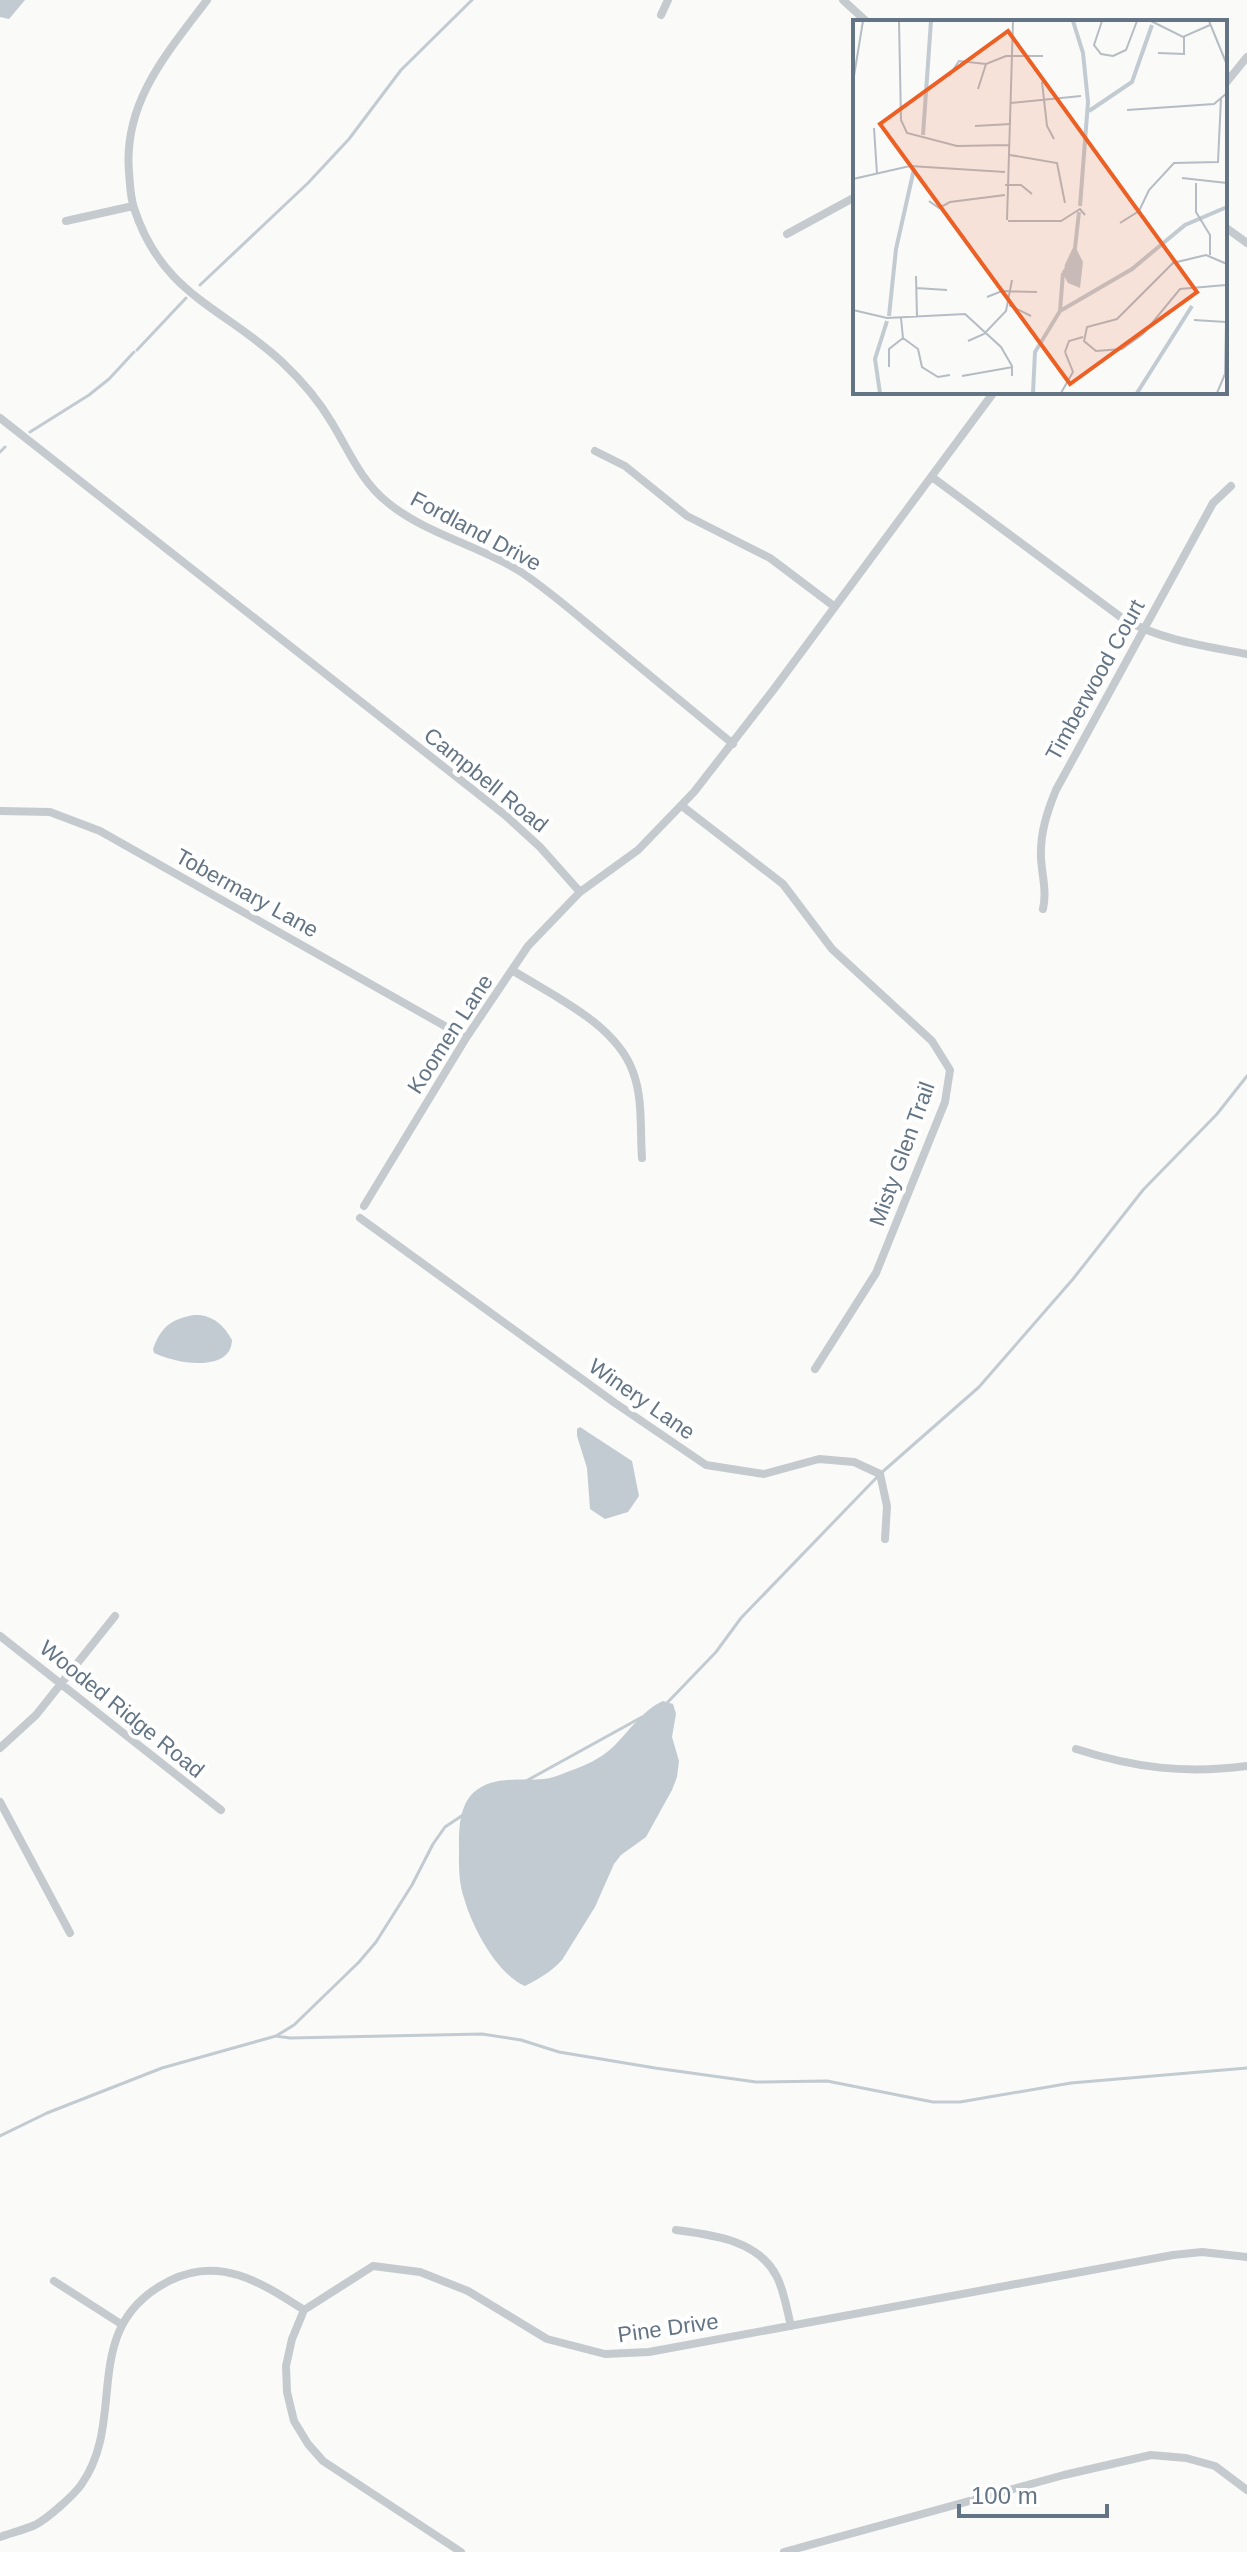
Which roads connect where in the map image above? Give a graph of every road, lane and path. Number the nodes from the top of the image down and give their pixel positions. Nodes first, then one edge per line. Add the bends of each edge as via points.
1 (207, 0) edge
2 (668, 0) edge
3 (843, 0) edge
4 (661, 15) dead end
5 (865, 20) edge
6 (1247, 57) edge
7 (1227, 82) edge
8 (853, 198) edge
9 (133, 206) junction
10 (66, 221) dead end
11 (1227, 228) edge
12 (787, 234) dead end
13 (1247, 243) edge
14 (993, 394) edge
15 (0, 418) edge
16 (595, 451) dead end
17 (932, 477) junction
18 (1231, 486) dead end
19 (835, 607) junction
20 (1143, 631) junction
21 (1247, 654) edge
22 (733, 744) junction
23 (682, 806) junction
24 (0, 811) edge
25 (580, 892) junction
26 (1043, 909) dead end
27 (512, 970) junction
28 (466, 1038) junction
29 (642, 1158) dead end
30 (364, 1206) dead end
31 (360, 1218) dead end
32 (815, 1369) dead end
33 (885, 1539) dead end
34 (115, 1616) dead end
35 (0, 1636) edge
36 (60, 1684) junction
37 (0, 1748) edge
38 (1076, 1749) dead end
39 (1247, 1766) edge
40 (0, 1802) edge
41 (221, 1810) dead end
42 (70, 1933) dead end
43 (676, 2230) dead end
44 (1247, 2257) edge
45 (54, 2281) dead end
46 (304, 2310) junction
47 (121, 2324) junction
48 (791, 2326) junction
49 (1247, 2490) edge
50 (0, 2537) edge
51 (461, 2552) edge
52 (784, 2552) edge

1 - 9 street, Fordland Drive via 139,100 128,163
2 - 4 street
3 - 5 street
6 - 7 street
8 - 12 street
9 - 10 street
9 - 22 street, Fordland Drive via 152,247 177,281 284,364 330,419 384,500 416,522 532,580
11 - 13 street
14 - 17 street
15 - 25 street, Campbell Road via 505,815
16 - 19 street via 625,466 687,516 770,558
17 - 19 street
17 - 20 street
18 - 20 street, Timberwood Court via 1213,503
19 - 22 street
20 - 21 street
20 - 26 street, Timberwood Court via 1049,806 1041,843
22 - 23 street
23 - 25 street via 629,858
23 - 32 street, Misty Glen Trail via 783,884 832,949 932,1041 950,1070 945,1102 876,1273
24 - 28 street, Tobermary Lane via 50,812 100,831
25 - 27 street, Koomen Lane via 540,931
27 - 28 street, Koomen Lane
27 - 29 street via 591,1020 619,1046 637,1089
28 - 30 street, Koomen Lane
31 - 33 street, Winery Lane via 706,1465 764,1474 819,1459 854,1462 880,1474 887,1506
34 - 36 street
35 - 36 street, Wooded Ridge Road
36 - 37 street
36 - 41 street, Wooded Ridge Road
38 - 39 street via 1171,1769
40 - 42 street
43 - 48 street via 710,2234 755,2251 778,2278
44 - 48 street, Pine Drive via 1173,2255
45 - 47 street
46 - 47 street via 240,2275 194,2272 142,2298
46 - 48 street, Pine Drive via 373,2266 420,2272 468,2291 547,2339 605,2354 649,2352
46 - 51 street via 286,2366 294,2421 308,2444 323,2461
47 - 50 street via 109,2365 99,2442 84,2478 36,2524
49 - 52 street via 1215,2466 1151,2455

